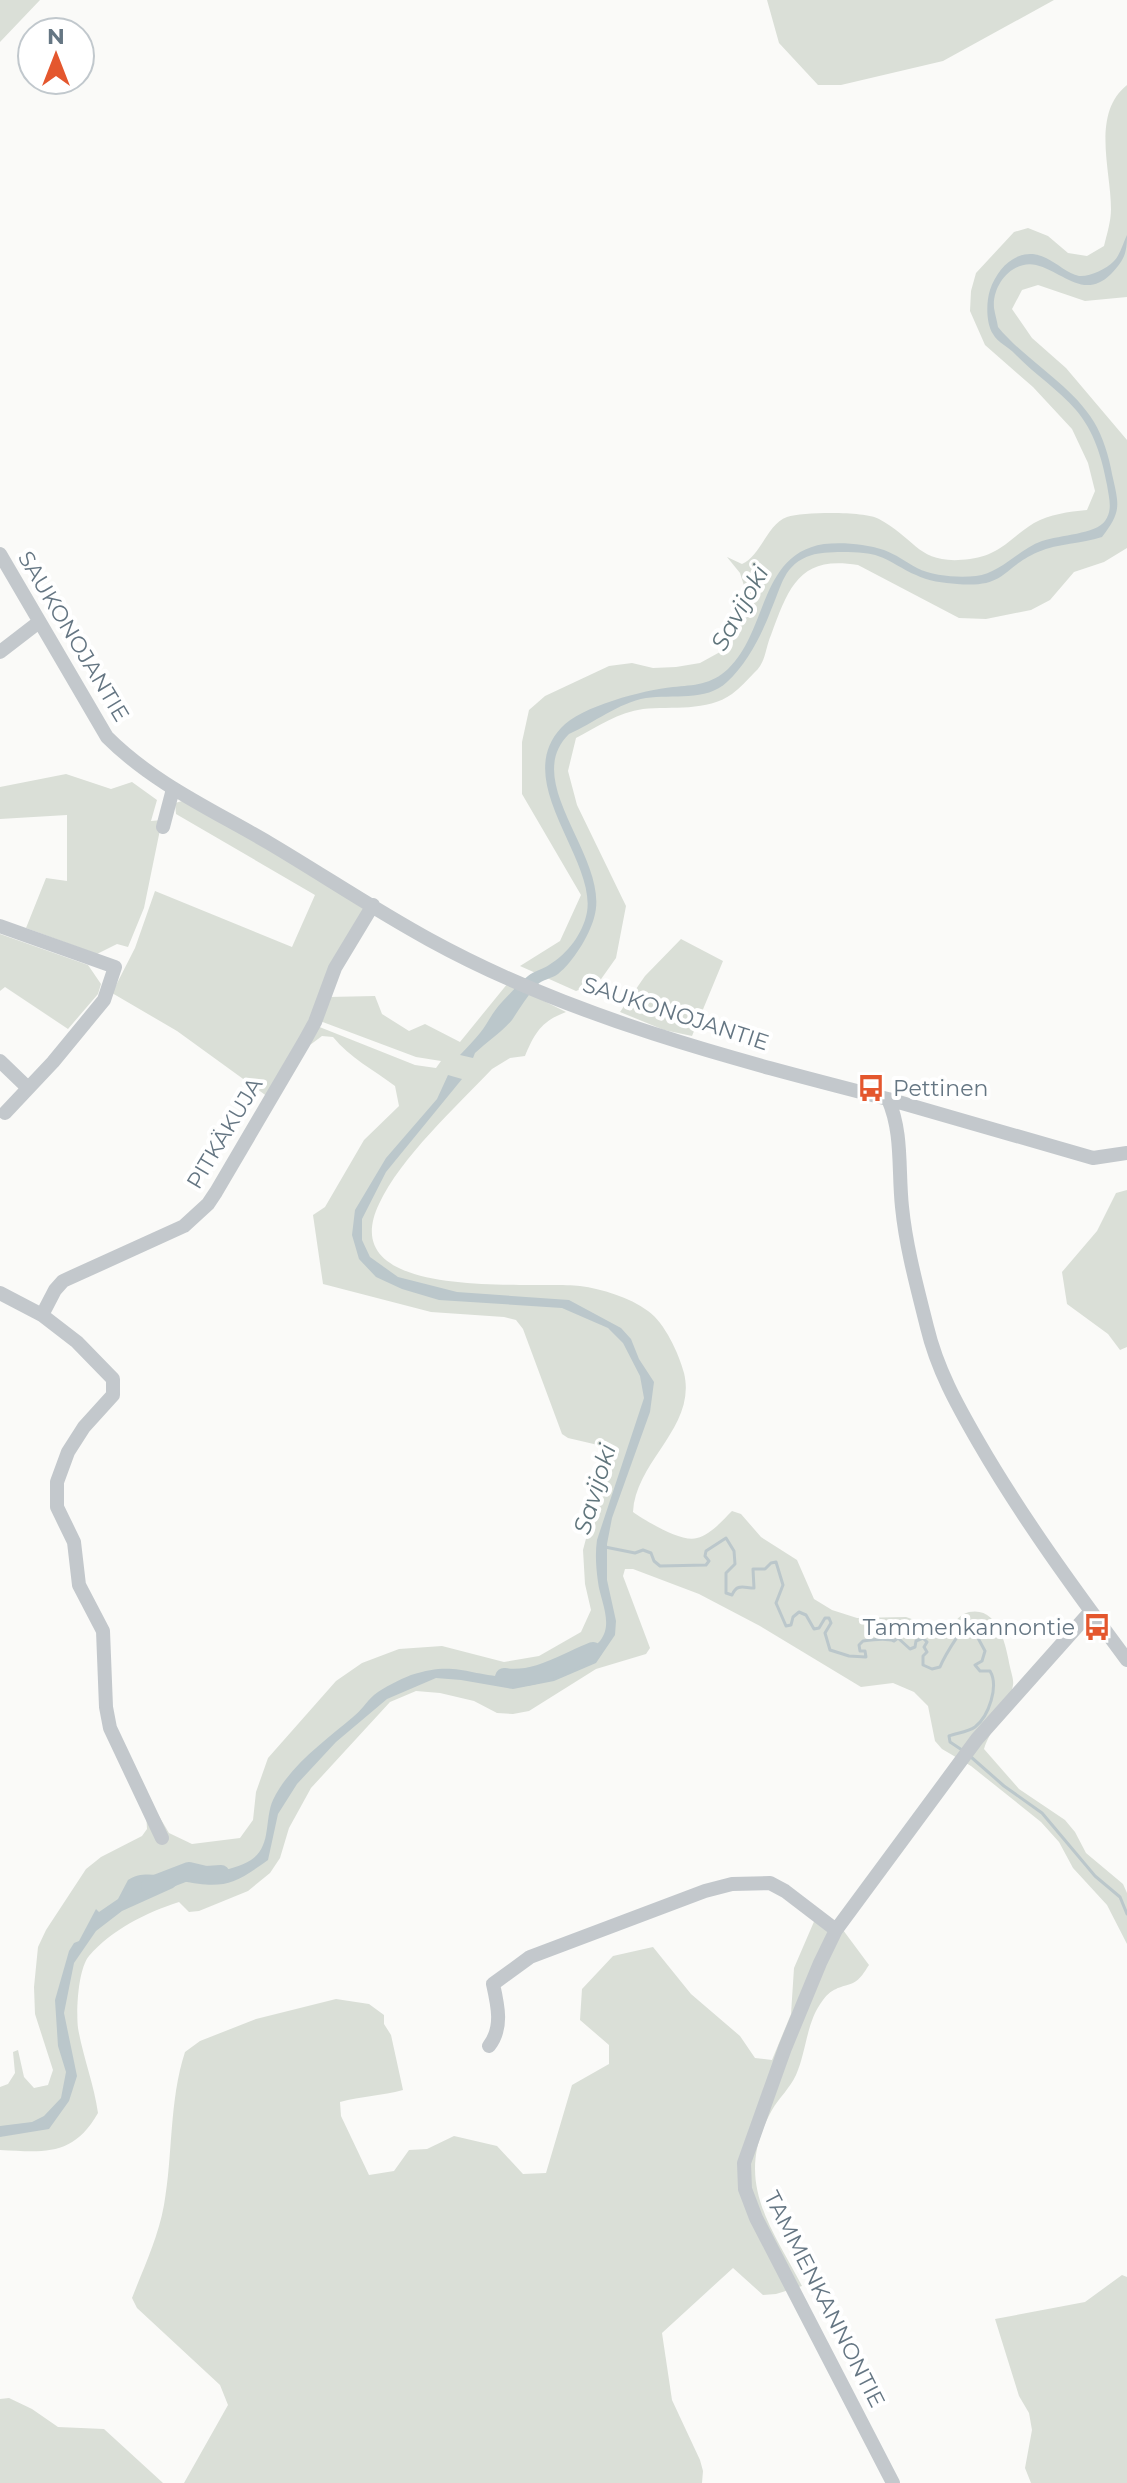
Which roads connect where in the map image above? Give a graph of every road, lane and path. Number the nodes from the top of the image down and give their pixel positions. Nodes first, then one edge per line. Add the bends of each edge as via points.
1 (0, 554) edge
2 (39, 622) junction
3 (0, 652) edge
4 (173, 789) junction
5 (163, 827) dead end
6 (373, 905) junction
7 (0, 926) edge
8 (0, 1061) edge
9 (28, 1088) junction
10 (888, 1099) junction
11 (5, 1113) dead end
12 (1127, 1153) edge
13 (0, 1293) edge
14 (42, 1315) junction
15 (1091, 1611) junction
16 (1127, 1660) edge
17 (162, 1838) dead end
18 (836, 1930) junction
19 (489, 2046) dead end
20 (893, 2483) edge

1 - 2 street, SAUKONOJANTIE
2 - 3 street
2 - 4 street, SAUKONOJANTIE via 107,737
4 - 5 street
4 - 6 street, SAUKONOJANTIE
6 - 10 street, SAUKONOJANTIE via 430,940 542,992 666,1038
6 - 14 street, PITKÄKUJA via 335,968 309,1032 208,1204 184,1226 63,1281
7 - 9 street via 115,967 104,1000
8 - 9 street
9 - 11 street
10 - 12 street, SAUKONOJANTIE via 1093,1158
10 - 15 street via 901,1156 906,1232 927,1330 944,1380 1013,1502
13 - 14 street
14 - 17 street via 113,1379 113,1395 84,1427 60,1468 57,1507 74,1542 79,1585 103,1631 110,1728
15 - 16 street
15 - 18 street, TAMMENKANNONTIE via 966,1753
18 - 19 street via 770,1883 705,1891 514,1967 493,1984 497,2036
18 - 20 street, TAMMENKANNONTIE via 753,2131 744,2163 745,2189

